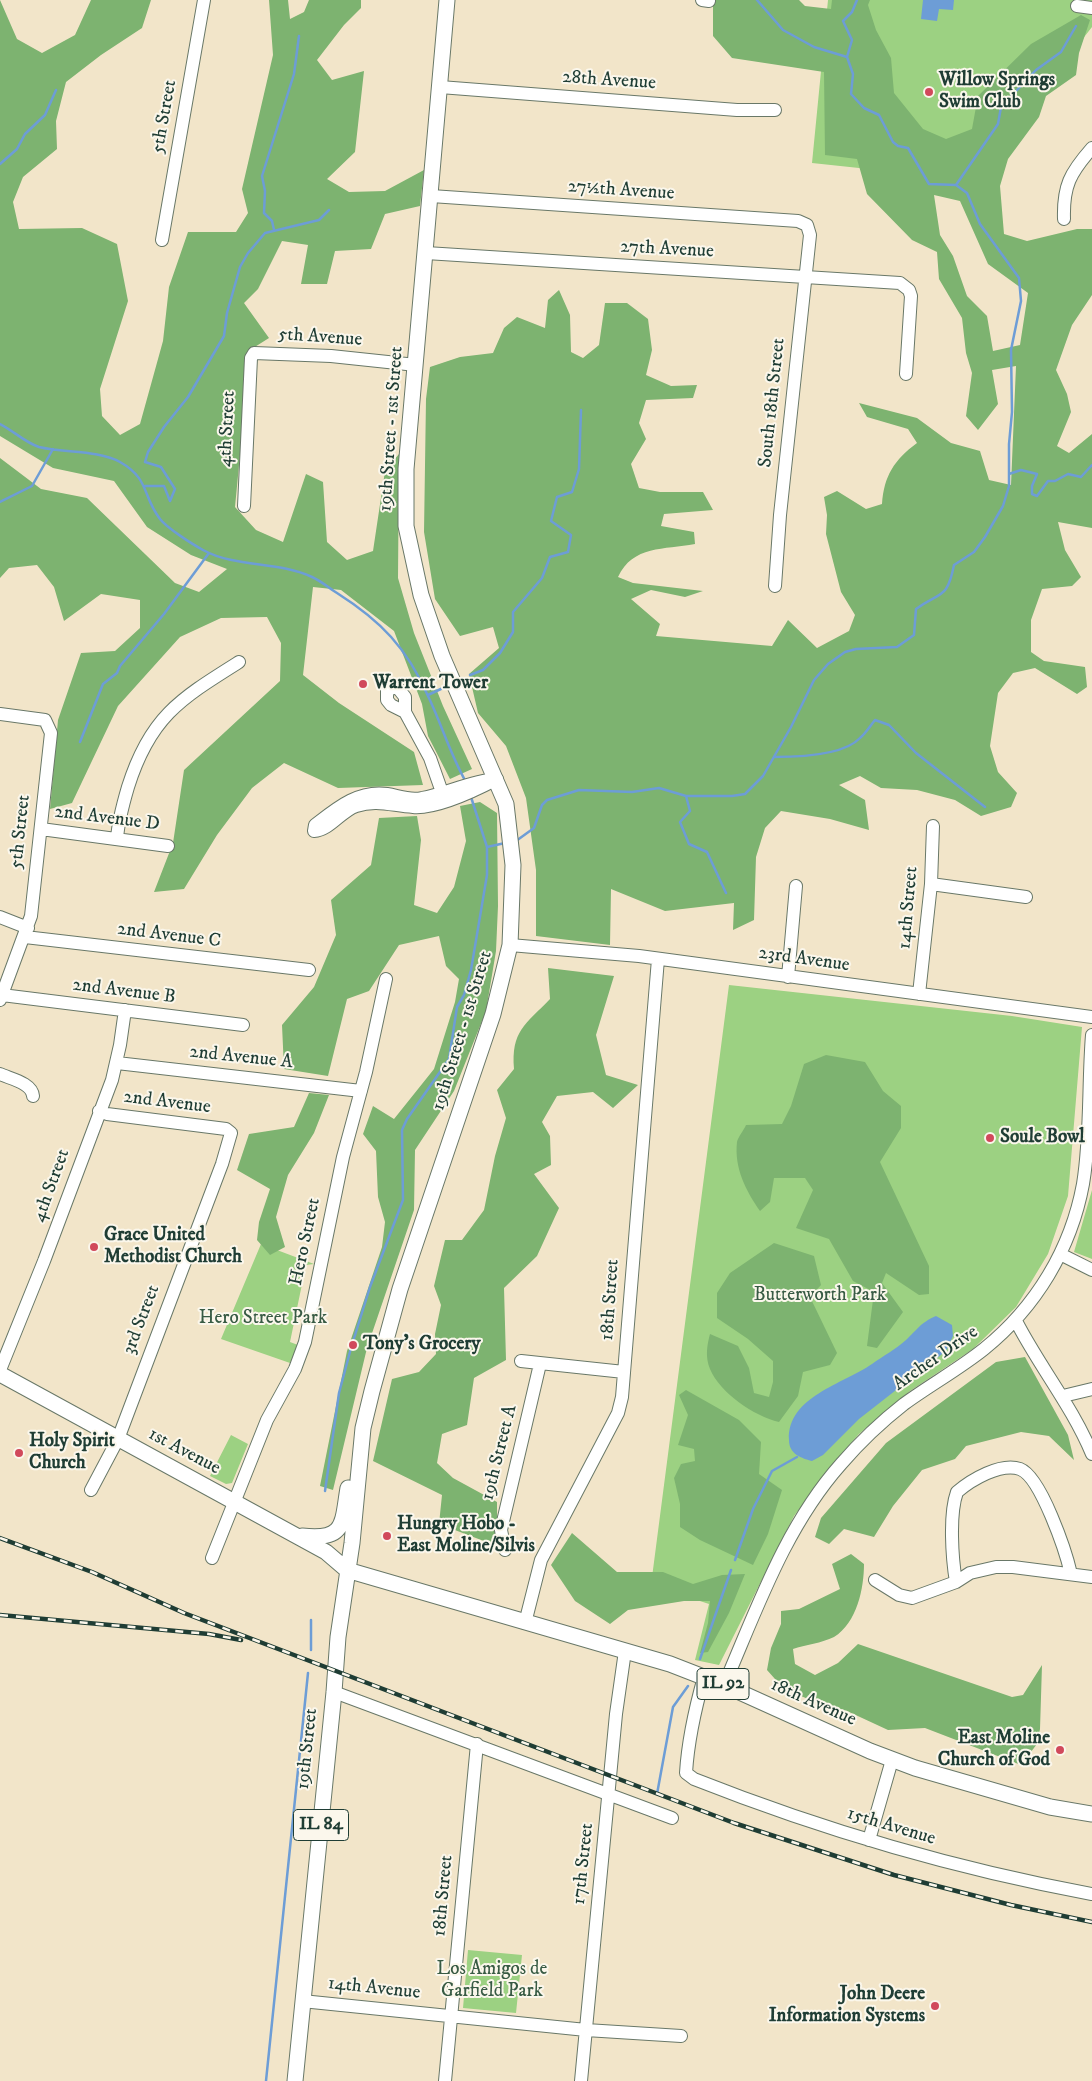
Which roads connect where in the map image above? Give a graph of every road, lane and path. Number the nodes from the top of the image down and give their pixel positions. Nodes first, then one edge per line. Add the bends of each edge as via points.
1 (204, 0) edge
2 (447, 0) edge
3 (702, 0) edge
4 (709, 0) edge
5 (1077, 6) dead end
6 (1092, 8) edge
7 (440, 87) junction
8 (775, 110) dead end
9 (1092, 148) edge
10 (431, 196) junction
11 (1064, 219) dead end
12 (807, 225) joint
13 (162, 240) dead end
14 (426, 253) junction
15 (804, 278) junction
16 (252, 355) joint
17 (416, 365) junction
18 (906, 374) dead end
19 (244, 506) dead end
20 (775, 586) dead end
21 (239, 662) dead end
22 (406, 712) dead end
23 (0, 714) edge
24 (497, 779) junction
25 (443, 796) junction
26 (933, 826) dead end
27 (41, 830) junction
28 (117, 839) junction
29 (168, 846) dead end
30 (931, 884) junction
31 (796, 886) dead end
32 (1026, 897) dead end
33 (0, 917) edge
34 (27, 932) junction
35 (510, 945) junction
36 (658, 959) junction
37 (309, 970) dead end
38 (788, 977) junction
39 (386, 979) dead end
40 (919, 994) junction
41 (1, 997) edge
42 (125, 1010) junction
43 (1092, 1016) edge
44 (242, 1025) dead end
45 (1092, 1035) edge
46 (117, 1063) junction
47 (0, 1074) edge
48 (361, 1091) junction
49 (34, 1096) dead end
50 (99, 1111) junction
51 (231, 1133) joint
52 (1060, 1254) junction
53 (1092, 1270) edge
54 (1016, 1320) junction
55 (521, 1361) dead end
56 (540, 1364) junction
57 (0, 1372) edge
58 (624, 1372) junction
59 (1092, 1389) edge
60 (1063, 1396) junction
61 (363, 1428) junction
62 (118, 1439) junction
63 (1092, 1454) edge
64 (91, 1490) dead end
65 (235, 1503) junction
66 (296, 1535) junction
67 (505, 1550) dead end
68 (212, 1558) dead end
69 (347, 1570) junction
70 (1071, 1574) junction
71 (1092, 1577) edge
72 (875, 1580) dead end
73 (956, 1582) junction
74 (525, 1623) junction
75 (625, 1651) junction
76 (704, 1677) junction
77 (724, 1685) junction
78 (334, 1692) junction
79 (477, 1744) junction
80 (892, 1760) junction
81 (610, 1794) junction
82 (1092, 1814) edge
83 (672, 1818) dead end
84 (869, 1840) junction
85 (1092, 1894) edge
86 (302, 2001) junction
87 (451, 2016) junction
88 (586, 2030) junction
89 (681, 2036) dead end
90 (294, 2081) edge
91 (444, 2081) edge
92 (581, 2081) edge

1 - 13 street, 5th Street
2 - 7 main road, 19th Street - 1st Street
3 - 4 street
5 - 6 street
7 - 8 street, 28th Avenue via 737,110
7 - 10 main road, 19th Street - 1st Street
9 - 11 street via 1066,186
10 - 12 street, 27½th Avenue via 798,221
10 - 14 main road, 19th Street - 1st Street
12 - 15 street, South 18th Street via 810,235
14 - 15 street, 27th Avenue
14 - 17 main road, 19th Street - 1st Street
15 - 18 street, 27th Avenue via 892,282 905,286 912,302
15 - 20 street, South 18th Street
16 - 17 street, 5th Avenue via 257,352 280,353
16 - 19 street, 4th Street
17 - 24 main road, 19th Street - 1st Street via 404,509 410,552 442,656
21 - 28 street via 196,689 152,732 135,764
22 - 25 street via 430,758
23 - 27 street, 5th Street via 36,718 48,723 50,733
24 - 25 street via 479,788
24 - 35 main road, 19th Street - 1st Street via 506,804 511,834
25 - 25 street via 414,799 379,793 363,795 343,803 315,825 314,831 365,803 423,807
26 - 30 street, 14th Street
27 - 28 street, 2nd Avenue D
27 - 34 street, 5th Street
28 - 29 street, 2nd Avenue D
30 - 32 street
30 - 40 street, 14th Street
31 - 38 street
33 - 34 street, 2nd Avenue C
34 - 37 street, 2nd Avenue C
34 - 41 street, 5th Street
35 - 36 street, 23rd Avenue
35 - 61 main road, 19th Street - 1st Street via 493,1014 400,1288
36 - 38 street, 23rd Avenue
36 - 58 street, 18th Street
38 - 40 street, 23rd Avenue
39 - 48 street, Hero Street
40 - 43 street, 23rd Avenue
41 - 42 street, 2nd Avenue B
42 - 44 street, 2nd Avenue B
42 - 46 street, 4th Street
45 - 52 street, Archer Drive via 1083,1182 1074,1222
46 - 48 street, 2nd Avenue A
46 - 50 street, 4th Street
47 - 49 street via 27,1086
48 - 65 street, Hero Street via 343,1157 305,1342 295,1369 268,1420
50 - 51 street, 2nd Avenue via 226,1129
50 - 57 street, 4th Street
51 - 62 street, 3rd Street
52 - 53 street
52 - 54 street, Archer Drive via 1036,1296
54 - 60 street
54 - 77 street, Archer Drive via 983,1350 888,1417 840,1465 793,1532
55 - 56 street
56 - 58 street
56 - 67 street, 19th Street A via 501,1530
57 - 62 main road, 1st Avenue
58 - 74 street, 18th Street via 618,1413 542,1560
59 - 60 street
60 - 63 street
61 - 66 main road via 349,1477 341,1527 325,1537
61 - 69 main road, 19th Street - 1st Street
62 - 64 street, 3rd Street
62 - 65 main road, 1st Avenue
65 - 66 main road, 1st Avenue
65 - 68 street, Hero Street
66 - 69 main road, 1st Avenue via 326,1552
69 - 74 main road, 18th Avenue / IL 92
69 - 78 main road, 19th Street / IL 84
70 - 71 street
70 - 73 street via 996,1567 970,1573
70 - 73 street via 1066,1552 1045,1502 1028,1474 1007,1468 986,1475 957,1492 954,1511
72 - 73 street via 899,1595 912,1598
74 - 75 main road, 18th Avenue / IL 92
75 - 76 main road, 18th Avenue / IL 92
75 - 81 street, 17th Street
76 - 77 main road, 18th Avenue / IL 92
76 - 84 street, 15th Avenue via 690,1728 686,1773 727,1792
77 - 80 main road, 18th Avenue / IL 92
78 - 79 street
78 - 86 main road, 19th Street / IL 84
79 - 81 street
79 - 87 street, 18th Street
80 - 82 main road, 18th Avenue / IL 92 via 1050,1807
80 - 84 street
81 - 83 street
81 - 88 street, 17th Street
84 - 85 street, 15th Avenue via 969,1869
86 - 87 street, 14th Avenue
86 - 90 main road, 19th Street / IL 84
87 - 88 street, 14th Avenue
87 - 91 street, 18th Street
88 - 89 street, 14th Avenue
88 - 92 street, 17th Street

